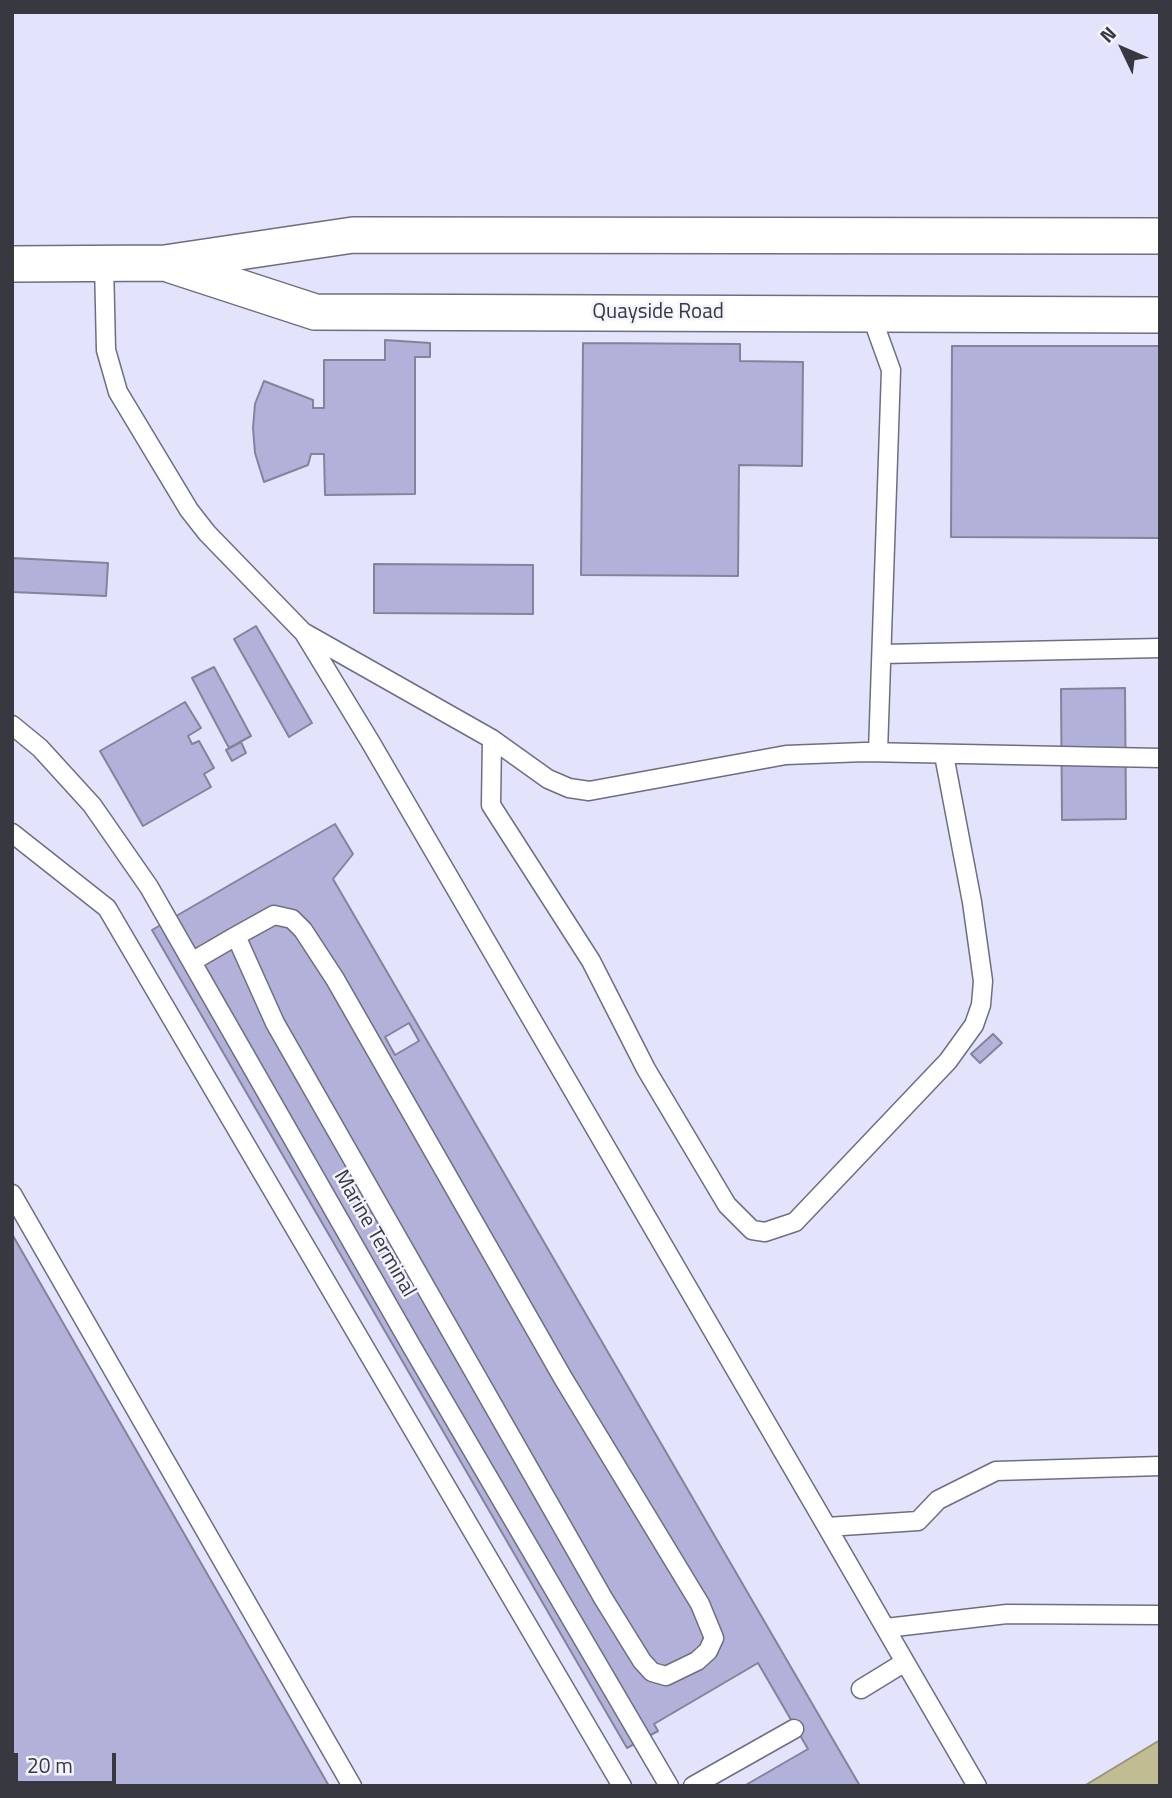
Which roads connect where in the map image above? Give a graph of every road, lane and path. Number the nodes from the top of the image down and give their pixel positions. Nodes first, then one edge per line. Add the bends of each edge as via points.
1 (1160, 236) edge
2 (165, 262) junction
3 (104, 263) junction
4 (12, 264) edge
5 (870, 312) junction
6 (1160, 315) edge
7 (303, 632) junction
8 (1160, 648) edge
9 (883, 654) junction
10 (12, 725) edge
11 (492, 739) junction
12 (878, 752) junction
13 (944, 755) junction
14 (1160, 758) edge
15 (12, 833) edge
16 (236, 936) junction
17 (192, 961) junction
18 (12, 1194) edge
19 (1160, 1466) edge
20 (827, 1527) junction
21 (1160, 1615) edge
22 (886, 1628) junction
23 (905, 1662) junction
24 (861, 1689) dead end
25 (794, 1729) dead end
26 (352, 1786) edge
27 (622, 1786) edge
28 (669, 1786) edge
29 (692, 1786) edge
30 (977, 1786) edge

1 - 2 street, Quayside Road via 353,235
2 - 3 street, Quayside Road
2 - 5 street, Quayside Road via 315,312
3 - 4 street, Quayside Road
3 - 7 lane via 106,350 118,392 195,518
5 - 6 street, Quayside Road
5 - 9 lane via 891,370
7 - 11 lane
7 - 20 lane
8 - 9 lane
9 - 12 lane
10 - 17 lane, Marine Terminal via 40,748 105,822
11 - 12 lane via 548,779 589,791 786,755
11 - 13 lane via 491,805 591,961 646,1069 727,1205 752,1230 765,1231 795,1222 948,1061 978,1015 983,981
12 - 13 lane
13 - 14 lane
15 - 27 lane via 107,908
16 - 16 lane via 274,915 283,915 303,929 700,1605 714,1638 697,1661 666,1676 652,1672 642,1661 275,1023
16 - 17 lane
17 - 28 lane, Marine Terminal
18 - 26 lane
19 - 20 lane via 996,1471 938,1500 918,1521
20 - 22 lane
21 - 22 lane via 1007,1614
22 - 23 lane
23 - 24 lane
23 - 30 lane
25 - 29 lane

